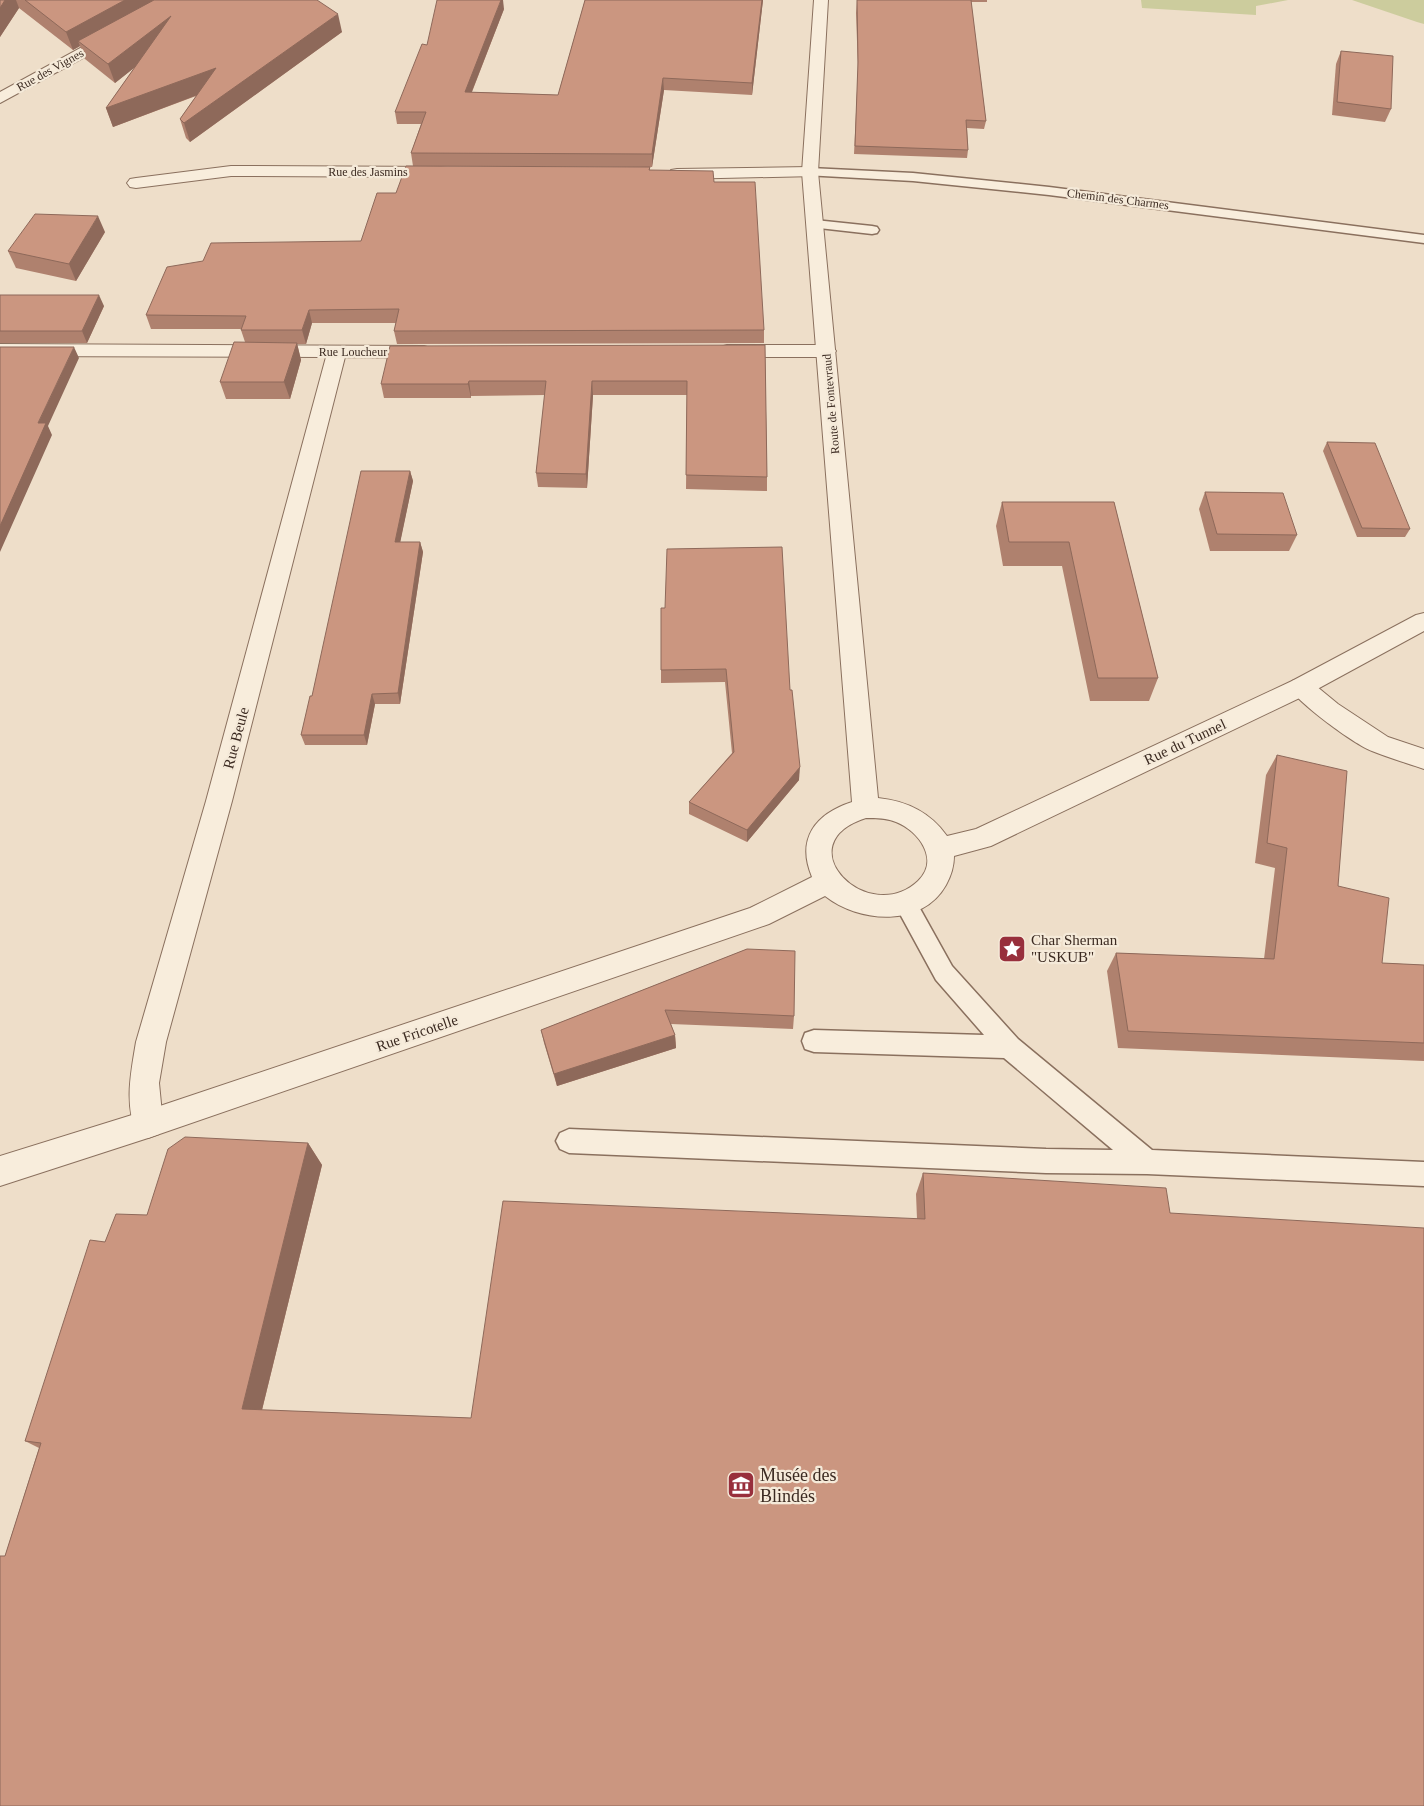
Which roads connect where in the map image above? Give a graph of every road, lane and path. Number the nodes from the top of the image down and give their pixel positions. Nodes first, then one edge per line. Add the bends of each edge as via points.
1 (179, 0) edge
2 (821, 0) edge
3 (0, 98) edge
4 (458, 172) edge
5 (810, 172) junction
6 (664, 174) edge
7 (136, 183) dead end
8 (814, 224) junction
9 (872, 230) dead end
10 (1424, 238) edge
11 (1, 351) edge
12 (713, 351) edge
13 (826, 351) junction
14 (337, 352) junction
15 (446, 352) edge
16 (1424, 621) edge
17 (1301, 687) junction
18 (1424, 759) edge
19 (866, 808) junction
20 (940, 848) junction
21 (828, 882) junction
22 (906, 903) junction
23 (814, 1041) dead end
24 (1009, 1047) junction
25 (148, 1124) junction
26 (569, 1141) dead end
27 (1148, 1162) junction
28 (0, 1171) edge
29 (1424, 1174) edge

1 - 3 street, Rue des Vignes
2 - 5 street, Route de Fontevraud
4 - 7 street, Rue des Jasmins via 231,171
5 - 6 street
5 - 8 street, Route de Fontevraud
5 - 10 lane, Chemin des Charmes via 913,177 1049,191
8 - 9 lane
8 - 13 street, Route de Fontevraud
11 - 14 street, Rue Loucheur
12 - 13 street
13 - 19 street, Route de Fontevraud
14 - 15 street, Rue Loucheur
14 - 25 street, Rue Beule via 220,801 151,1042 144,1083
16 - 17 street, Rue du Tunnel
17 - 18 street via 1329,711 1379,744
17 - 20 street, Rue du Tunnel via 982,838
19 - 20 street via 882,808 915,819 928,830
19 - 21 street via 833,822 823,835 818,850 820,866
20 - 22 street via 939,871 932,884 921,896
21 - 22 street via 843,895 863,904
21 - 25 street, Rue Fricotelle via 759,916
22 - 24 lane via 944,973
23 - 24 lane
24 - 27 lane
25 - 28 street, Rue Fricotelle
26 - 27 lane via 1046,1161
27 - 29 lane

